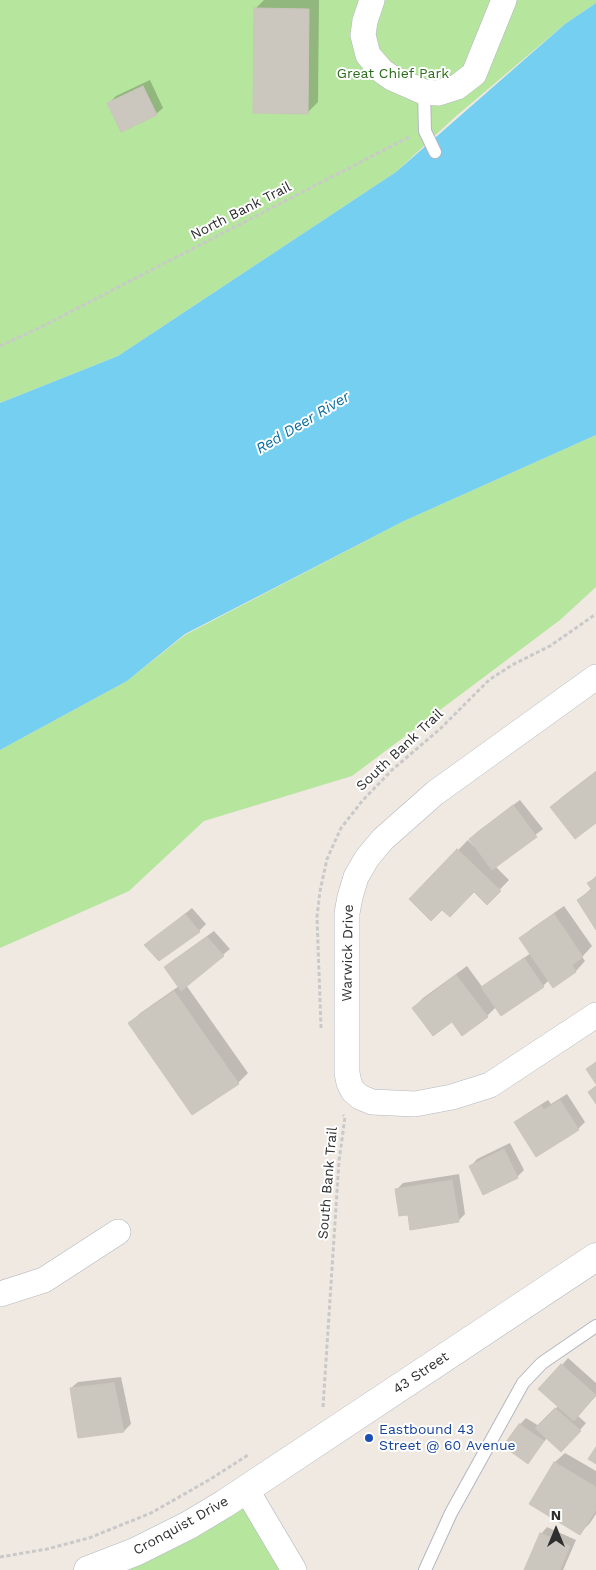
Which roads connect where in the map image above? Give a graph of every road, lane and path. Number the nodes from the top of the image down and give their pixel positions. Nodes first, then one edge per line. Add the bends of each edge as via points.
1 (372, 0) edge
2 (504, 0) edge
3 (424, 92) junction
4 (425, 131) junction
5 (436, 152) dead end
6 (0, 346) edge
7 (596, 614) edge
8 (596, 676) edge
9 (596, 1015) edge
10 (321, 1037) dead end
11 (341, 1113) dead end
12 (118, 1232) dead end
13 (596, 1256) edge
14 (0, 1294) edge
15 (596, 1326) edge
16 (315, 1411) dead end
17 (250, 1454) dead end
18 (246, 1489) junction
19 (0, 1558) edge
20 (88, 1570) edge
21 (294, 1570) edge
22 (425, 1570) edge

1 - 3 street via 364,21 363,35 368,55 392,78
2 - 3 street via 474,74 448,91
3 - 4 lane
4 - 5 lane
4 - 6 path, North Bank Trail via 399,141
7 - 10 path, South Bank Trail via 550,646 489,680 441,728 392,770 341,828 327,859 317,918
8 - 9 street, Warwick Drive via 434,793 383,838 367,858 356,877 348,912 349,1083 360,1098 372,1102 415,1104 452,1098 490,1085
11 - 16 path, South Bank Trail via 345,1116 339,1161 324,1406
12 - 14 street via 44,1280
13 - 18 street, 43 Street
15 - 22 lane via 531,1372 451,1513
17 - 19 path via 151,1513 89,1538
18 - 20 street, Cronquist Drive via 189,1525 135,1552
18 - 21 street

